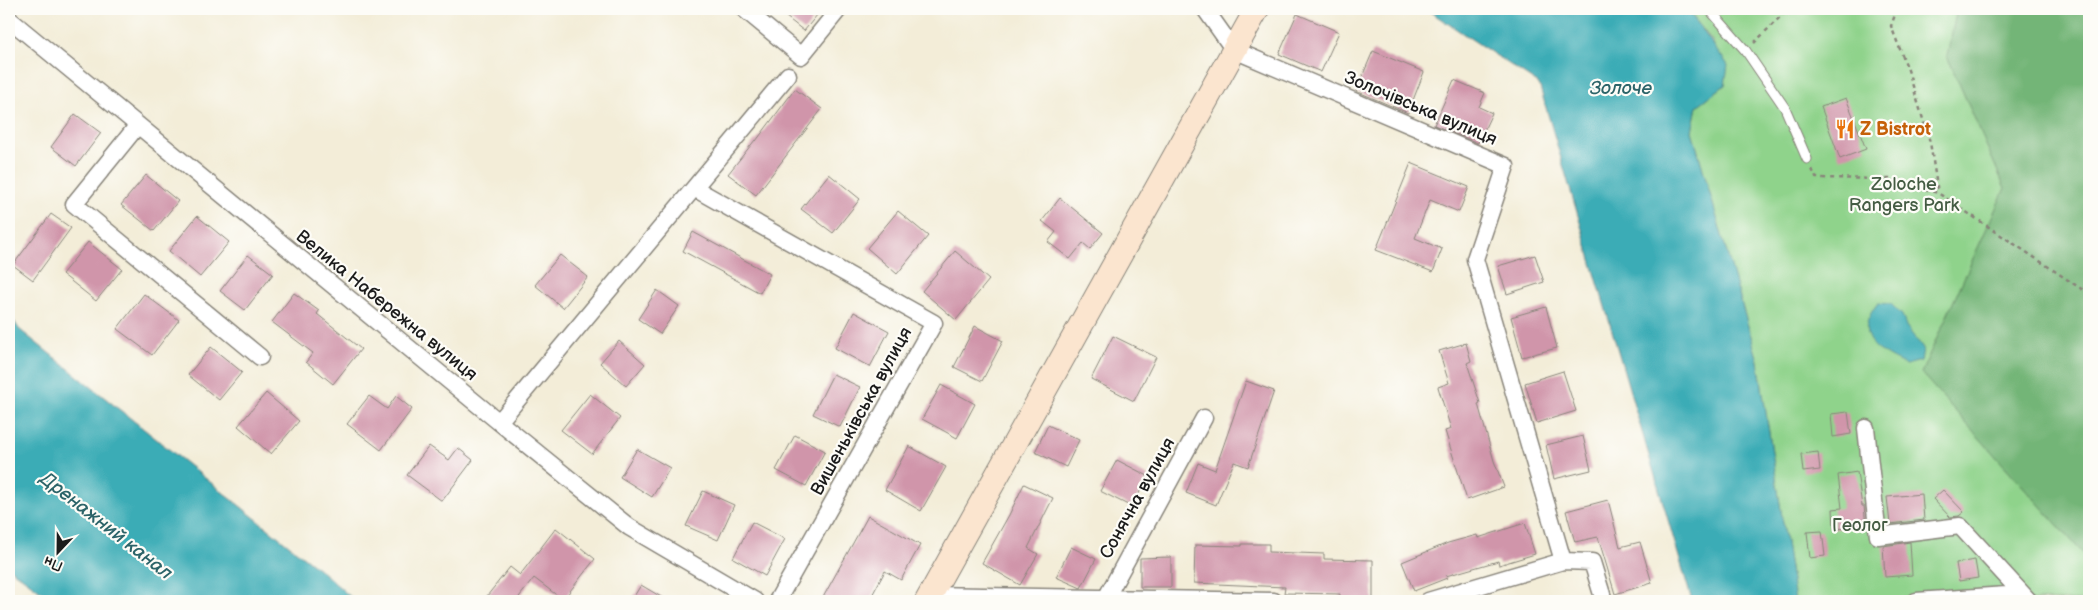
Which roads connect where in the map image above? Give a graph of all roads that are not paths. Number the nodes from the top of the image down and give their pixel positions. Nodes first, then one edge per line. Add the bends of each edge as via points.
1 (744, 9) edge
2 (838, 9) edge
3 (1206, 9) edge
4 (1257, 9) edge
5 (1709, 9) edge
6 (9, 19) edge
7 (1234, 50) junction
8 (788, 75) dead end
9 (138, 125) junction
10 (1807, 158) road end
11 (694, 188) junction
12 (260, 356) dead end
13 (1204, 418) dead end
14 (499, 422) junction
15 (1866, 428) dead end
16 (1563, 561) junction
17 (2026, 597) edge
18 (928, 598) edge
19 (1106, 598) junction
20 (754, 601) edge
21 (777, 601) edge
22 (1274, 601) edge
23 (1428, 601) edge
24 (1604, 601) edge
25 (1916, 601) edge

1 - 2 street via 800,56
3 - 7 street
4 - 7 street
5 - 10 lane via 1746,51 1785,108
6 - 9 street, Велика Набережна вулиця
7 - 16 street, Золочівська вулиця via 1506,166 1475,259
7 - 18 street
8 - 11 street
9 - 12 street via 74,204
9 - 14 street, Велика Набережна вулиця
11 - 14 street
11 - 21 street, Вишеньківська вулиця via 934,323
13 - 19 street, Сонячна вулиця
14 - 20 street, Велика Набережна вулиця via 629,527
15 - 17 street via 1878,536 1960,526
16 - 23 street
16 - 24 street via 1592,562
17 - 25 street
18 - 19 street
19 - 22 street

